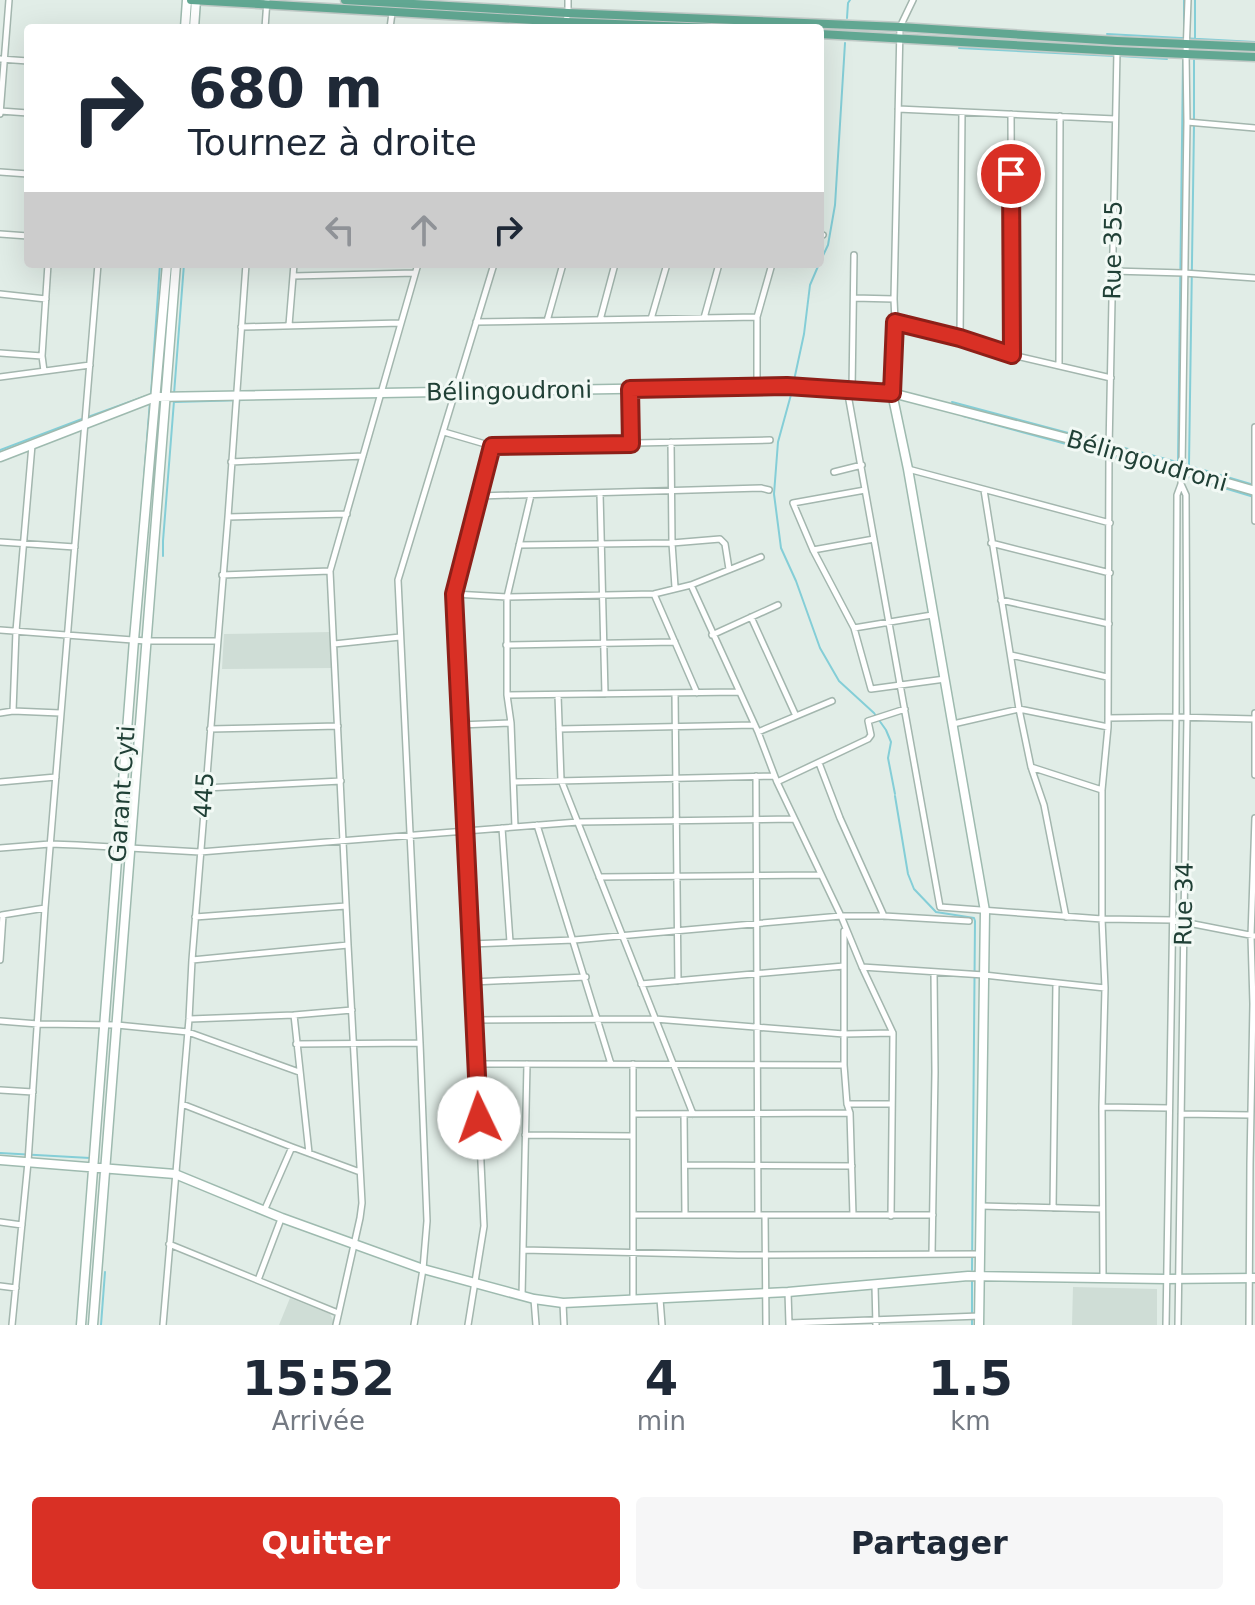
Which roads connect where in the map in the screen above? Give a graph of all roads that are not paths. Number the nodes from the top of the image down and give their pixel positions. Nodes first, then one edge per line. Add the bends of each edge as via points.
1 (9, 0) edge
2 (192, 0) edge
3 (345, 0) edge
4 (568, 0) edge
5 (913, 0) edge
6 (1188, 0) edge
7 (267, 2) edge
8 (391, 5) edge
9 (566, 21) edge
10 (186, 24) edge
11 (194, 24) edge
12 (265, 24) edge
13 (629, 24) edge
14 (733, 24) edge
15 (824, 26) edge
16 (900, 27) junction
17 (824, 34) edge
18 (900, 39) junction
19 (1187, 43) junction
20 (1255, 47) edge
21 (1117, 51) junction
22 (1186, 54) junction
23 (1255, 57) edge
24 (2, 59) edge
25 (24, 61) edge
26 (898, 109) junction
27 (962, 112) junction
28 (0, 113) edge
29 (24, 113) edge
30 (1011, 114) junction
31 (1060, 116) junction
32 (1115, 119) junction
33 (1187, 122) junction
34 (1255, 128) edge
35 (0, 172) edge
36 (24, 174) edge
37 (0, 234) edge
38 (24, 236) edge
39 (854, 255) dead end
40 (48, 268) edge
41 (98, 268) edge
42 (167, 268) edge
43 (176, 268) edge
44 (246, 268) edge
45 (294, 268) edge
46 (417, 268) edge
47 (493, 268) edge
48 (562, 268) edge
49 (614, 268) edge
50 (666, 268) edge
51 (718, 268) edge
52 (771, 268) edge
53 (1113, 271) junction
54 (415, 273) junction
55 (1184, 273) junction
56 (293, 276) junction
57 (1255, 278) edge
58 (0, 294) edge
59 (854, 298) junction
60 (46, 299) junction
61 (894, 299) junction
62 (757, 317) junction
63 (704, 318) junction
64 (651, 319) junction
65 (600, 320) junction
66 (546, 321) junction
67 (476, 322) junction
68 (895, 322) junction
69 (401, 323) junction
70 (289, 325) junction
71 (241, 327) junction
72 (960, 338) junction
73 (0, 353) edge
74 (1012, 355) junction
75 (42, 356) junction
76 (90, 365) junction
77 (1059, 366) junction
78 (44, 371) junction
79 (0, 377) edge
80 (1111, 378) junction
81 (757, 387) junction
82 (630, 389) junction
83 (850, 389) junction
84 (456, 392) junction
85 (382, 393) junction
86 (892, 393) junction
87 (236, 396) junction
88 (160, 397) junction
89 (86, 425) junction
90 (1255, 427) edge
91 (444, 432) junction
92 (770, 440) dead end
93 (671, 442) junction
94 (631, 444) junction
95 (32, 445) junction
96 (492, 446) junction
97 (1109, 449) junction
98 (363, 456) junction
99 (0, 457) edge
100 (231, 462) junction
101 (862, 465) junction
102 (908, 469) junction
103 (1182, 469) junction
104 (834, 472) dead end
105 (1181, 484) junction
106 (769, 490) dead end
107 (865, 490) junction
108 (984, 490) junction
109 (671, 491) junction
110 (1255, 491) edge
111 (600, 493) junction
112 (531, 495) junction
113 (479, 496) junction
114 (347, 514) junction
115 (228, 517) junction
116 (1255, 521) edge
117 (1110, 523) junction
118 (874, 539) junction
119 (0, 542) edge
120 (24, 543) junction
121 (672, 543) junction
122 (991, 543) junction
123 (601, 544) junction
124 (519, 545) junction
125 (75, 547) junction
126 (813, 550) junction
127 (761, 557) dead end
128 (729, 569) junction
129 (330, 571) junction
130 (1110, 573) junction
131 (222, 575) junction
132 (691, 585) junction
133 (675, 587) junction
134 (454, 594) junction
135 (654, 594) junction
136 (603, 595) junction
137 (507, 597) junction
138 (1001, 600) junction
139 (778, 605) dead end
140 (933, 615) junction
141 (751, 617) junction
142 (889, 622) junction
143 (1109, 624) junction
144 (854, 628) junction
145 (0, 630) edge
146 (16, 631) junction
147 (67, 635) junction
148 (712, 635) junction
149 (400, 637) junction
150 (134, 640) junction
151 (146, 641) junction
152 (217, 641) junction
153 (675, 642) junction
154 (604, 643) junction
155 (334, 644) junction
156 (506, 645) junction
157 (1011, 655) junction
158 (1107, 677) junction
159 (945, 679) junction
160 (901, 685) junction
161 (739, 692) junction
162 (675, 693) junction
163 (697, 693) junction
164 (605, 694) junction
165 (507, 695) junction
166 (558, 695) junction
167 (832, 701) dead end
168 (905, 709) junction
169 (1019, 709) junction
170 (13, 711) junction
171 (0, 713) edge
172 (60, 713) junction
173 (1255, 713) edge
174 (796, 716) junction
175 (1176, 717) junction
176 (1187, 717) junction
177 (1108, 718) junction
178 (1255, 719) edge
179 (511, 723) junction
180 (953, 724) junction
181 (459, 725) junction
182 (755, 725) junction
183 (338, 726) junction
184 (675, 727) junction
185 (1108, 727) junction
186 (210, 729) junction
187 (559, 729) junction
188 (758, 732) junction
189 (819, 763) junction
190 (1031, 767) junction
191 (1255, 775) edge
192 (756, 776) junction
193 (56, 777) junction
194 (676, 778) junction
195 (776, 779) junction
196 (561, 780) junction
197 (341, 781) junction
198 (0, 782) edge
199 (514, 782) junction
200 (205, 788) junction
201 (1102, 790) junction
202 (1255, 818) edge
203 (756, 819) junction
204 (794, 819) junction
205 (676, 820) junction
206 (578, 822) junction
207 (537, 825) junction
208 (515, 827) junction
209 (502, 828) junction
210 (464, 831) junction
211 (410, 835) junction
212 (344, 840) junction
213 (50, 844) junction
214 (118, 846) junction
215 (130, 847) junction
216 (0, 848) edge
217 (200, 852) junction
218 (1254, 864) edge
219 (756, 875) junction
220 (821, 875) junction
221 (677, 876) junction
222 (599, 877) junction
223 (346, 906) junction
224 (45, 908) junction
225 (985, 911) junction
226 (1, 915) edge
227 (841, 916) junction
228 (884, 916) junction
229 (195, 917) junction
230 (1066, 917) junction
231 (1102, 919) junction
232 (1173, 920) junction
233 (969, 921) dead end
234 (1184, 922) junction
235 (757, 923) junction
236 (844, 926) junction
237 (677, 931) junction
238 (622, 936) junction
239 (1253, 936) edge
240 (574, 940) junction
241 (510, 942) junction
242 (470, 944) junction
243 (348, 945) junction
244 (0, 960) edge
245 (192, 960) junction
246 (844, 966) junction
247 (862, 967) junction
248 (934, 972) junction
249 (757, 974) junction
250 (982, 975) junction
251 (586, 977) junction
252 (678, 981) junction
253 (472, 982) junction
254 (1056, 983) junction
255 (641, 984) junction
256 (1105, 988) junction
257 (1254, 1004) edge
258 (352, 1010) junction
259 (294, 1015) junction
260 (189, 1019) junction
261 (597, 1019) junction
262 (655, 1019) junction
263 (474, 1020) junction
264 (0, 1021) edge
265 (38, 1024) junction
266 (104, 1025) junction
267 (117, 1025) junction
268 (757, 1027) junction
269 (188, 1032) junction
270 (893, 1033) junction
271 (844, 1034) junction
272 (354, 1043) junction
273 (420, 1043) junction
274 (296, 1044) junction
275 (1253, 1058) edge
276 (476, 1064) junction
277 (527, 1064) junction
278 (611, 1064) junction
279 (633, 1064) junction
280 (673, 1065) junction
281 (757, 1065) junction
282 (844, 1065) junction
283 (299, 1072) junction
284 (0, 1090) edge
285 (33, 1092) junction
286 (182, 1104) junction
287 (847, 1104) junction
288 (892, 1104) junction
289 (1102, 1107) junction
290 (1169, 1108) junction
291 (850, 1113) junction
292 (633, 1114) junction
293 (684, 1114) junction
294 (693, 1114) junction
295 (1181, 1114) junction
296 (758, 1115) junction
297 (1250, 1115) junction
298 (525, 1135) junction
299 (633, 1136) junction
300 (292, 1147) junction
301 (309, 1153) junction
302 (0, 1160) edge
303 (28, 1162) junction
304 (1252, 1163) edge
305 (685, 1165) junction
306 (758, 1165) junction
307 (852, 1166) junction
308 (92, 1167) junction
309 (105, 1168) junction
310 (360, 1172) junction
311 (175, 1174) junction
312 (981, 1206) junction
313 (1053, 1208) junction
314 (1253, 1208) edge
315 (1102, 1209) junction
316 (264, 1211) junction
317 (633, 1215) junction
318 (685, 1215) junction
319 (762, 1215) junction
320 (853, 1215) junction
321 (933, 1215) junction
322 (891, 1216) junction
323 (282, 1218) junction
324 (0, 1222) edge
325 (22, 1225) junction
326 (169, 1244) junction
327 (355, 1244) junction
328 (523, 1250) junction
329 (633, 1251) junction
330 (932, 1254) junction
331 (975, 1254) junction
332 (765, 1255) junction
333 (423, 1269) junction
334 (980, 1276) junction
335 (1103, 1277) junction
336 (1252, 1278) edge
337 (1166, 1279) junction
338 (1177, 1279) junction
339 (258, 1280) junction
340 (474, 1282) junction
341 (0, 1286) edge
342 (875, 1286) junction
343 (16, 1288) junction
344 (788, 1292) junction
345 (766, 1293) junction
346 (522, 1296) junction
347 (534, 1299) junction
348 (660, 1299) junction
349 (633, 1300) junction
350 (563, 1303) junction
351 (338, 1313) junction
352 (976, 1318) edge
353 (923, 1322) edge
354 (876, 1323) edge
355 (790, 1324) edge
356 (12, 1325) edge
357 (81, 1325) edge
358 (93, 1325) edge
359 (163, 1325) edge
360 (336, 1325) edge
361 (414, 1325) edge
362 (468, 1325) edge
363 (536, 1325) edge
364 (564, 1325) edge
365 (662, 1325) edge
366 (766, 1325) edge
367 (1166, 1325) edge
368 (1178, 1325) edge
369 (1249, 1325) edge

1 - 24 street
2 - 7 main road
2 - 10 street
2 - 11 street
3 - 8 main road
4 - 9 street
5 - 16 street
6 - 19 street, Rue 34
7 - 8 main road
7 - 12 street
8 - 9 main road
9 - 13 main road
9 - 14 main road
15 - 16 main road
16 - 18 street
16 - 19 main road
17 - 18 main road
18 - 21 main road
18 - 26 street
19 - 20 main road
19 - 22 street, Rue 34
21 - 22 main road
21 - 32 street, Rue 355
22 - 23 main road
22 - 33 street, Rue 34
24 - 25 street
24 - 28 street
26 - 27 street
26 - 61 street
27 - 30 street
27 - 72 street
28 - 29 street
30 - 31 street
30 - 74 street
31 - 32 street
31 - 77 street
32 - 53 street, Rue 355
33 - 34 street
33 - 55 street, Rue 34
35 - 36 street
37 - 38 street
39 - 59 street
40 - 60 street
41 - 76 street
42 - 88 street, Garant Cyti
43 - 88 street, Garant Cyti
44 - 71 street, 445
45 - 56 street
46 - 54 street
47 - 67 street
48 - 66 street
49 - 65 street
50 - 64 street
51 - 63 street
52 - 62 street
53 - 55 street
53 - 80 street, Rue 355
54 - 56 street
54 - 69 street
55 - 57 street
55 - 103 street, Rue 34
56 - 70 street
58 - 60 street
59 - 61 street
59 - 83 street
60 - 75 street
61 - 68 street
62 - 63 street
62 - 81 street
63 - 64 street
64 - 65 street
65 - 66 street
66 - 67 street
67 - 84 street
68 - 72 street
68 - 86 street
69 - 70 street
69 - 85 street
70 - 71 street
71 - 87 street, 445
72 - 74 street
73 - 75 street
74 - 77 street
75 - 78 street
76 - 78 street
76 - 89 street
77 - 80 street
78 - 79 street
80 - 97 street, Rue 355
81 - 82 street, Bélingoudroni
81 - 83 street, Bélingoudroni
82 - 84 street, Bélingoudroni
82 - 94 street
83 - 86 street, Bélingoudroni
83 - 101 street
84 - 85 street, Bélingoudroni
84 - 91 street
85 - 87 street, Bélingoudroni
85 - 98 street
86 - 97 street, Bélingoudroni
86 - 102 street
87 - 88 street, Bélingoudroni
87 - 100 street, 445
88 - 89 street, Bélingoudroni
88 - 150 street, Garant Cyti
88 - 151 street, Garant Cyti
89 - 95 street, Bélingoudroni
89 - 125 street
90 - 110 street
91 - 96 street
91 - 149 street via 398,580
92 - 93 street
93 - 94 street
93 - 109 street
94 - 96 street
95 - 99 street, Bélingoudroni
95 - 120 street
96 - 113 street
97 - 103 street, Bélingoudroni
97 - 117 street, Rue 355
98 - 100 street
98 - 114 street
100 - 115 street, 445
101 - 104 street
101 - 107 street
102 - 108 street
102 - 140 street
103 - 105 street, Rue 34
103 - 110 street, Bélingoudroni
105 - 175 street, Rue 34
105 - 176 street, Rue 34 via 1186,495
106 - 109 street
107 - 118 street
107 - 126 street via 793,503
108 - 117 street
108 - 122 street
109 - 111 street
109 - 121 street
110 - 116 street
111 - 112 street
111 - 123 street
112 - 113 street
112 - 124 street
113 - 134 street
114 - 115 street
114 - 129 street
115 - 131 street, 445
117 - 130 street, Rue 355
118 - 126 street
118 - 142 street
119 - 120 street
120 - 125 street
120 - 146 street
121 - 123 street
121 - 128 street via 720,539
121 - 133 street
122 - 130 street
122 - 138 street
123 - 124 street
123 - 136 street
124 - 137 street
125 - 147 street
126 - 144 street
127 - 128 street
128 - 132 street
129 - 131 street
129 - 155 street
130 - 143 street, Rue 355
131 - 152 street, 445
132 - 133 street
132 - 148 street
133 - 135 street
134 - 137 street
134 - 181 street
135 - 136 street
135 - 153 street
136 - 137 street
136 - 154 street
137 - 156 street
138 - 143 street
138 - 157 street
139 - 141 street
140 - 142 street
140 - 159 street
141 - 148 street
141 - 174 street
142 - 144 street
142 - 160 street
143 - 158 street, Rue 355
144 - 160 street via 871,689
145 - 146 street
146 - 147 street
146 - 170 street
147 - 150 street
147 - 172 street
148 - 161 street
149 - 155 street
149 - 211 street
150 - 151 street
150 - 214 street, Garant Cyti
151 - 152 street
151 - 215 street, Garant Cyti
152 - 186 street, 445
153 - 154 street
153 - 163 street
154 - 156 street
154 - 164 street
155 - 183 street
156 - 165 street
157 - 158 street
157 - 169 street
158 - 177 street, Rue 355
159 - 160 street
159 - 180 street
160 - 168 street
161 - 163 street
161 - 182 street
162 - 163 street
162 - 164 street
162 - 184 street
164 - 166 street
165 - 166 street
165 - 179 street
166 - 187 street
167 - 174 street
168 - 189 street via 868,721 868,739
168 - 225 street via 940,907
169 - 180 street
169 - 185 street
169 - 190 street
170 - 171 street
170 - 172 street
172 - 193 street
173 - 178 street
174 - 188 street
175 - 176 street
175 - 177 street
175 - 232 street, Rue 34
176 - 178 street
176 - 234 street, Rue 34
177 - 185 street, Rue 355
178 - 191 street
179 - 181 street
179 - 199 street
180 - 225 street
181 - 210 street
182 - 184 street
182 - 188 street
183 - 186 street
183 - 197 street
184 - 187 street
184 - 194 street
185 - 201 street, Rue 355
186 - 200 street, 445
187 - 196 street
188 - 195 street
189 - 195 street
189 - 228 street
190 - 201 street
190 - 230 street via 1044,805
192 - 194 street
192 - 195 street
192 - 203 street
193 - 198 street
193 - 213 street
194 - 196 street
194 - 205 street
195 - 204 street
196 - 199 street
196 - 206 street
197 - 200 street
197 - 212 street
199 - 208 street
200 - 217 street, 445
201 - 231 street, Rue 355
202 - 218 street
203 - 204 street
203 - 205 street
203 - 219 street
204 - 220 street
205 - 206 street
205 - 221 street
206 - 207 street
206 - 222 street
207 - 208 street
207 - 240 street
208 - 209 street
209 - 210 street
209 - 241 street
210 - 211 street
210 - 242 street
211 - 212 street
211 - 273 street
212 - 217 street
212 - 223 street
213 - 214 street
213 - 216 street
213 - 224 street
214 - 215 street
214 - 266 street, Garant Cyti
215 - 217 street
215 - 267 street, Garant Cyti
217 - 229 street, 445
218 - 239 street
219 - 220 street
219 - 221 street
219 - 235 street
220 - 227 street
221 - 222 street
221 - 237 street
222 - 238 street
223 - 229 street
223 - 243 street
224 - 226 street
224 - 265 street
225 - 230 street
225 - 250 street
226 - 244 street
227 - 228 street
227 - 235 street
227 - 236 street
228 - 233 street
229 - 245 street, 445
230 - 231 street
231 - 232 street
231 - 256 street, Rue 355
232 - 234 street
232 - 290 street, Rue 34
234 - 239 street
234 - 295 street, Rue 34
235 - 237 street
235 - 249 street
236 - 246 street
236 - 247 street
237 - 238 street
237 - 252 street
238 - 240 street
238 - 255 street
239 - 257 street
240 - 241 street
240 - 251 street
241 - 242 street
242 - 253 street
243 - 245 street
243 - 258 street
245 - 260 street, 445
246 - 249 street
246 - 271 street
247 - 248 street
247 - 270 street
248 - 250 street
248 - 321 street
249 - 252 street
249 - 268 street
250 - 254 street
250 - 312 street
251 - 253 street
251 - 261 street
252 - 255 street
253 - 263 street
254 - 256 street
254 - 313 street
255 - 262 street
256 - 289 street, Rue 355
257 - 275 street
258 - 259 street
258 - 272 street
259 - 260 street
259 - 274 street
260 - 269 street, 445
261 - 262 street
261 - 263 street
261 - 278 street
262 - 268 street
262 - 280 street
263 - 276 street
264 - 265 street
265 - 266 street
265 - 285 street
266 - 267 street
266 - 308 street, Garant Cyti
267 - 269 street
267 - 309 street, Garant Cyti
268 - 271 street
268 - 281 street
269 - 283 street
269 - 286 street, 445
270 - 271 street
270 - 288 street
271 - 282 street
272 - 273 street
272 - 274 street
272 - 310 street
273 - 333 street via 427,1221
274 - 283 street
275 - 297 street
276 - 277 street
276 - 340 street via 484,1226
277 - 278 street
277 - 298 street
278 - 279 street
279 - 280 street
279 - 292 street
280 - 281 street
280 - 294 street
281 - 282 street
281 - 296 street
282 - 287 street
283 - 301 street
284 - 285 street
285 - 303 street
286 - 300 street
286 - 311 street, 445
287 - 288 street
287 - 291 street
288 - 322 street
289 - 290 street
289 - 315 street, Rue 355
290 - 337 street, Rue 34
291 - 296 street
291 - 307 street
292 - 293 street
292 - 299 street
293 - 294 street
293 - 305 street
294 - 296 street
295 - 297 street
295 - 338 street, Rue 34
296 - 306 street
297 - 304 street
298 - 299 street
298 - 328 street
299 - 317 street
300 - 301 street
300 - 316 street
301 - 310 street
302 - 303 street
303 - 308 street
303 - 325 street
304 - 314 street
305 - 306 street
305 - 318 street
306 - 307 street
306 - 319 street
307 - 320 street
308 - 309 street
308 - 357 street, Garant Cyti
309 - 311 street
309 - 358 street, Garant Cyti
310 - 327 street via 362,1203
311 - 316 street
311 - 326 street, 445
312 - 313 street
312 - 331 street
313 - 315 street
314 - 336 street
315 - 335 street, Rue 355
316 - 323 street
317 - 318 street
317 - 329 street
318 - 319 street
319 - 320 street
319 - 332 street
320 - 322 street
321 - 322 street
321 - 330 street
323 - 327 street
323 - 339 street
324 - 325 street
325 - 343 street
326 - 339 street
326 - 359 street, 445
327 - 333 street
327 - 351 street
328 - 329 street
328 - 346 street
329 - 332 street
329 - 349 street
330 - 331 street
330 - 332 street
331 - 334 street
332 - 345 street
333 - 340 street
333 - 361 street
334 - 335 street
334 - 342 street
334 - 352 street
335 - 337 street
336 - 338 street
336 - 369 street
337 - 338 street
337 - 367 street, Rue 34
338 - 368 street, Rue 34
339 - 351 street
340 - 346 street
340 - 362 street
341 - 343 street
342 - 344 street
342 - 354 street
343 - 356 street
344 - 345 street
344 - 355 street
345 - 348 street
345 - 366 street
346 - 347 street
347 - 350 street
347 - 363 street
348 - 349 street
348 - 365 street
349 - 350 street
350 - 364 street
351 - 360 street
352 - 353 street
353 - 354 street
354 - 355 street

